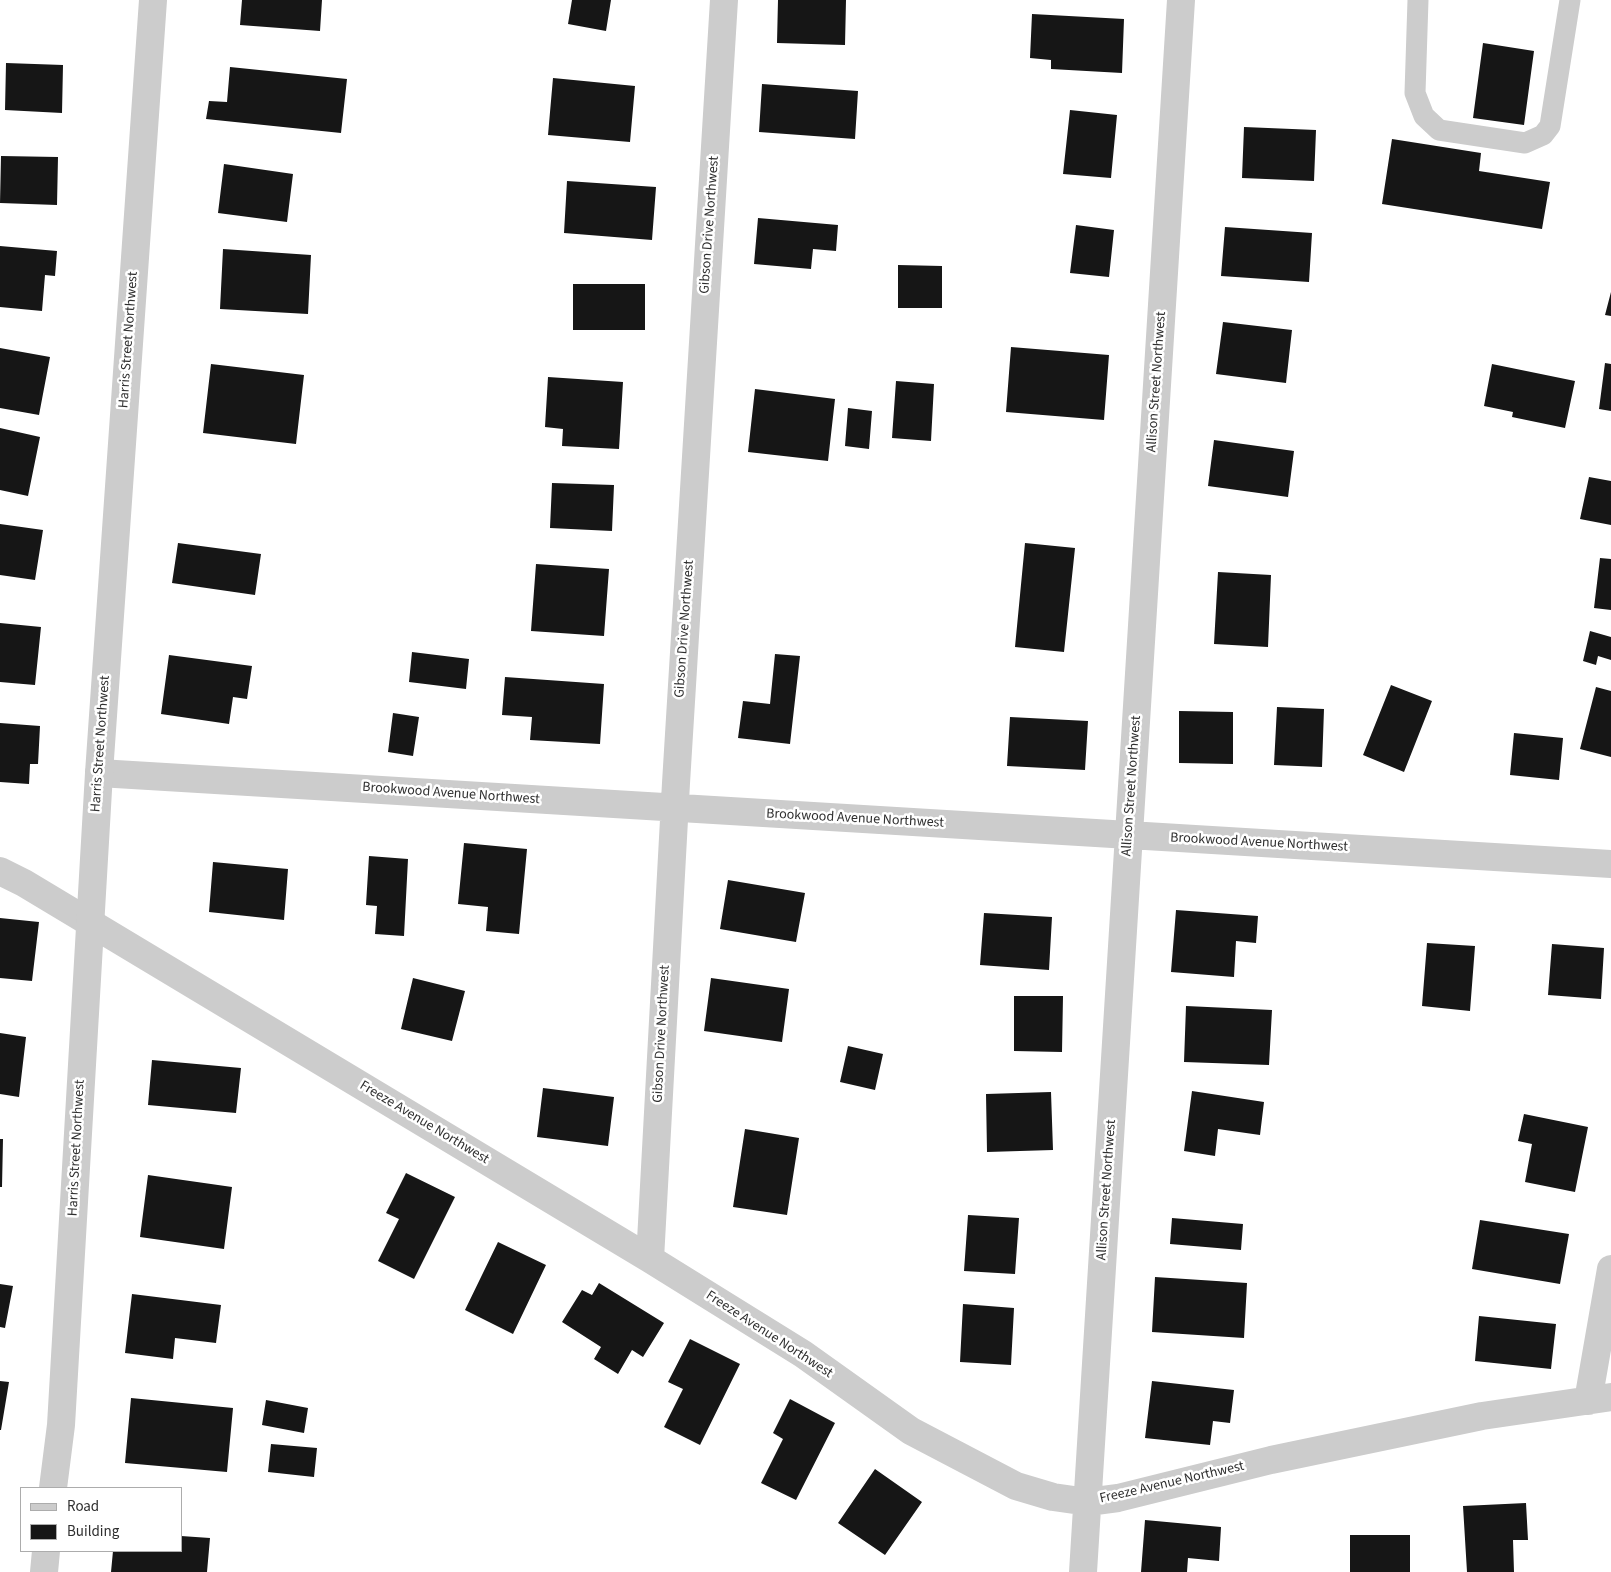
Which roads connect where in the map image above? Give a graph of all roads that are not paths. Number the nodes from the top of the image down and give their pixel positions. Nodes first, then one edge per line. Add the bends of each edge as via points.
1 (153, 0) edge
2 (724, 0) edge
3 (1182, 0) edge
4 (1418, 0) edge
5 (1570, 0) edge
6 (99, 773) junction
7 (674, 808) junction
8 (1129, 835) junction
9 (1611, 864) edge
10 (0, 871) edge
11 (90, 923) junction
12 (650, 1259) junction
13 (1611, 1270) edge
14 (1600, 1399) edge
15 (53, 1487) edge
16 (1088, 1502) junction
17 (46, 1552) edge
18 (44, 1572) edge
19 (1083, 1572) edge

1 - 6 street, Harris Street Northwest
2 - 7 street, Gibson Drive Northwest
3 - 8 street, Allison Street Northwest
4 - 5 lane via 1415,93 1424,116 1439,130 1525,143 1543,135 1550,126
6 - 7 street, Brookwood Avenue Northwest
6 - 11 street, Harris Street Northwest
7 - 8 street, Brookwood Avenue Northwest
7 - 12 street, Gibson Drive Northwest
8 - 9 street, Brookwood Avenue Northwest
8 - 16 street, Allison Street Northwest
10 - 11 street, Freeze Avenue Northwest
11 - 12 street, Freeze Avenue Northwest
11 - 15 street, Harris Street Northwest via 61,1425
12 - 16 street, Freeze Avenue Northwest via 803,1354 911,1431 1016,1486 1053,1497
13 - 14 street
14 - 16 street, Freeze Avenue Northwest via 1482,1416
16 - 19 street, Allison Street Northwest
17 - 18 street

